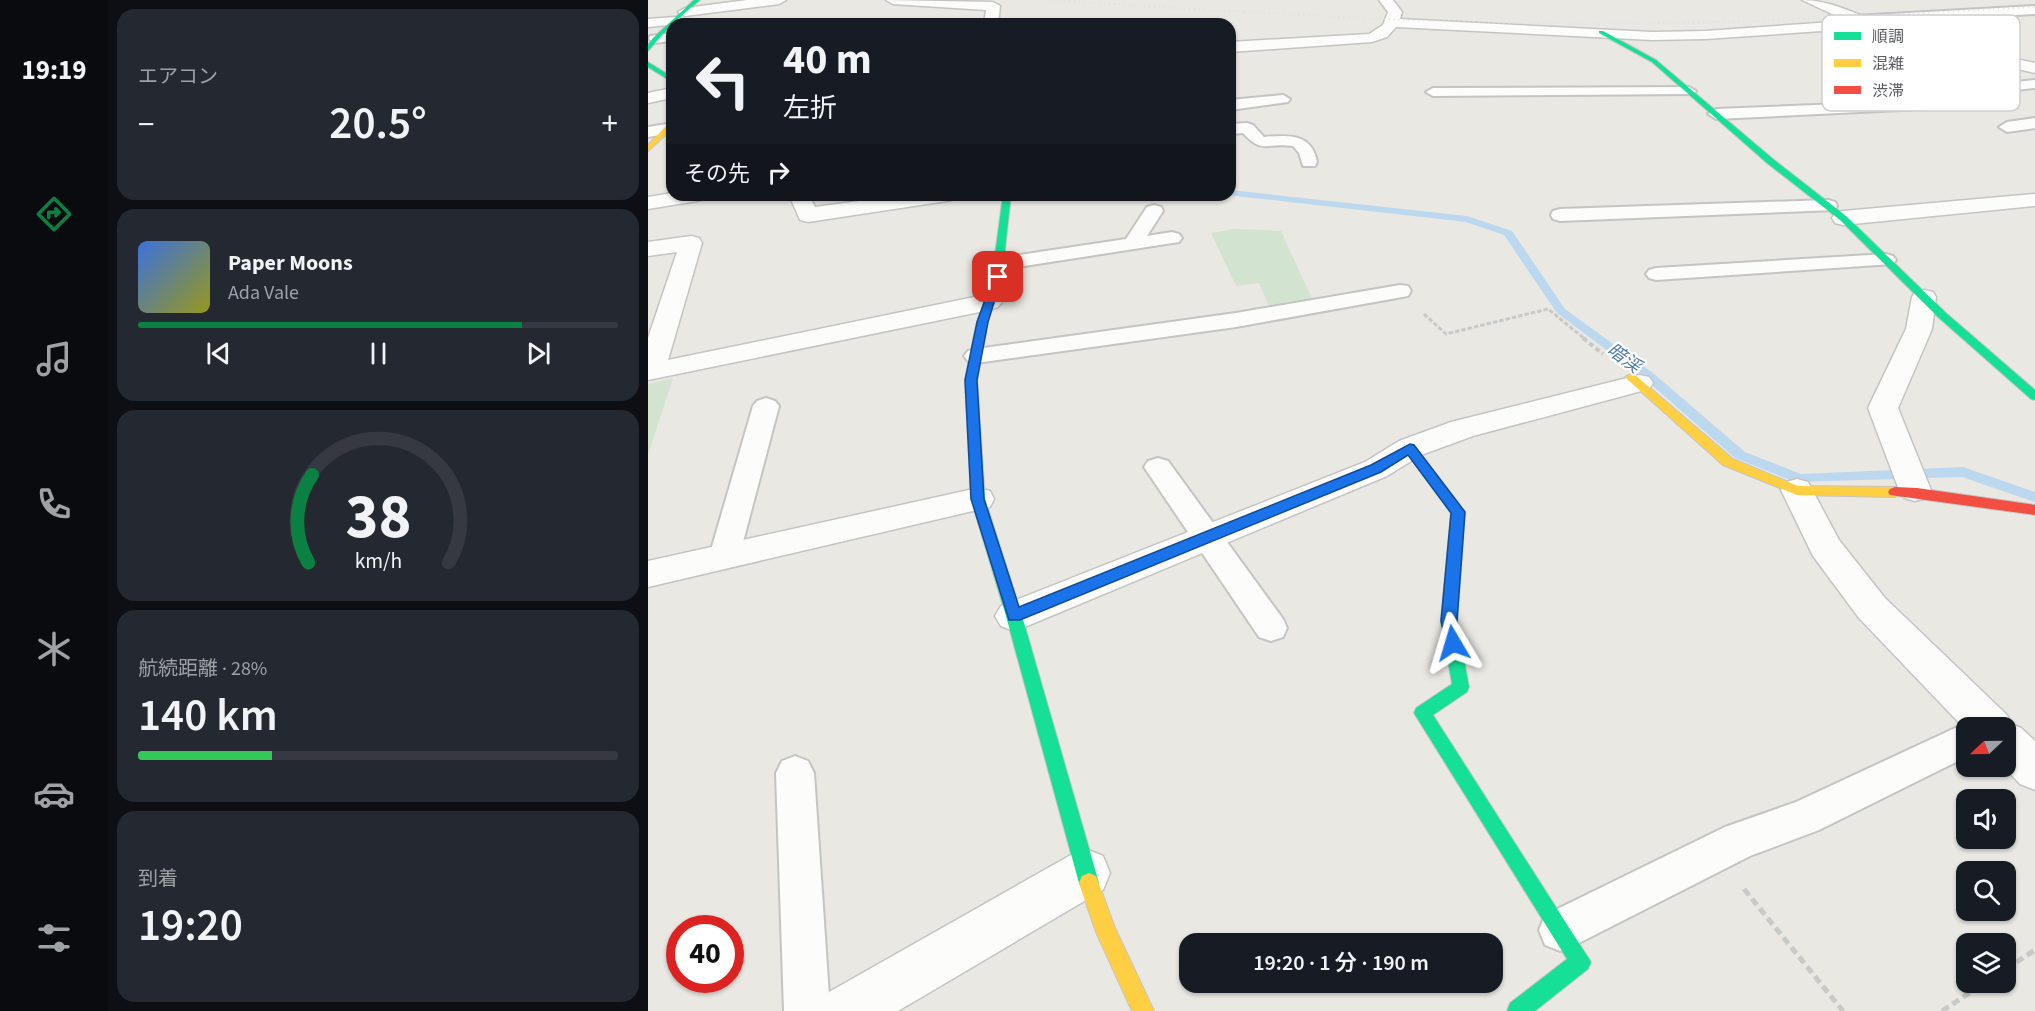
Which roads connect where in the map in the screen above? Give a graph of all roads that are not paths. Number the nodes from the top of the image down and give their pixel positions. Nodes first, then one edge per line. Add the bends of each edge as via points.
1 (697, 0) edge
2 (779, 0) edge
3 (893, 0) edge
4 (1386, 0) edge
5 (1809, 0) edge
6 (1995, 0) edge
7 (1884, 6) dead end
8 (2035, 10) edge
9 (1853, 15) edge
10 (1910, 15) edge
11 (680, 16) junction
12 (671, 18) edge
13 (992, 18) edge
14 (666, 19) edge
15 (1822, 21) edge
16 (648, 23) edge
17 (1393, 23) junction
18 (1601, 32) junction
19 (1236, 47) edge
20 (648, 64) edge
21 (2020, 65) edge
22 (2035, 68) edge
23 (666, 76) edge
24 (2035, 84) edge
25 (2020, 86) edge
26 (1689, 91) junction
27 (1433, 92) dead end
28 (666, 94) edge
29 (648, 98) edge
30 (1283, 99) dead end
31 (1236, 104) edge
32 (1822, 110) edge
33 (1716, 114) junction
34 (2035, 123) edge
35 (2007, 126) dead end
36 (666, 128) edge
37 (1236, 129) edge
38 (666, 131) edge
39 (648, 132) edge
40 (648, 150) edge
41 (1310, 162) dead end
42 (666, 199) edge
43 (2035, 200) edge
44 (802, 201) edge
45 (905, 201) edge
46 (1006, 201) edge
47 (648, 202) edge
48 (1154, 211) dead end
49 (1835, 212) junction
50 (1560, 215) dead end
51 (1172, 238) dead end
52 (1132, 244) junction
53 (648, 249) edge
54 (1886, 260) junction
55 (999, 264) junction
56 (1656, 274) dead end
57 (1400, 291) road end
58 (1924, 297) junction
59 (989, 302) junction
60 (976, 356) junction
61 (649, 371) edge
62 (1635, 380) joint
63 (2035, 396) edge
64 (766, 406) dead end
65 (1410, 448) junction
66 (1158, 467) dead end
67 (1797, 490) junction
68 (1916, 491) junction
69 (978, 499) junction
70 (2035, 510) edge
71 (1208, 538) junction
72 (724, 557) junction
73 (648, 574) edge
74 (1014, 616) junction
75 (1271, 627) dead end
76 (1982, 717) edge
77 (1956, 744) edge
78 (2016, 751) edge
79 (2035, 770) edge
80 (795, 772) dead end
81 (1086, 873) junction
82 (1560, 930) junction
83 (807, 1011) edge
84 (848, 1011) edge
85 (1143, 1011) edge
86 (1518, 1011) edge

1 - 11 main road
2 - 11 street
3 - 13 street via 993,6
4 - 17 street via 1395,12
5 - 9 street
6 - 7 lane
8 - 10 lane
11 - 12 street
14 - 16 street
15 - 18 street via 1705,35
17 - 18 street
17 - 19 street via 1372,38
18 - 26 main road via 1654,61
20 - 23 main road
21 - 22 street
24 - 25 lane
26 - 27 lane
26 - 33 main road
28 - 29 street
30 - 31 lane
32 - 33 lane
33 - 49 main road
34 - 35 lane
36 - 39 lane
37 - 41 lane via 1246,128 1260,142 1302,143
38 - 40 main road
42 - 47 street
43 - 49 street
44 - 45 street via 808,215
46 - 55 main road
48 - 52 lane
49 - 50 lane
49 - 54 main road
51 - 52 lane
52 - 55 lane
53 - 61 street via 691,243
54 - 56 lane
54 - 58 main road
55 - 59 main road
57 - 60 lane via 1236,320
58 - 63 main road
58 - 68 street via 1919,329 1883,408
59 - 60 main road
59 - 61 street
60 - 69 main road via 971,380
62 - 65 street via 1462,429
62 - 67 main road via 1728,462
64 - 72 lane
65 - 71 street via 1376,468
65 - 82 main road via 1458,512 1449,621 1461,687 1422,713
66 - 71 lane
67 - 68 main road
67 - 76 street via 1826,547 1872,608
68 - 70 main road
69 - 72 street
69 - 74 main road
71 - 74 street
71 - 75 lane
72 - 73 street
74 - 81 main road
77 - 82 lane via 1805,817 1739,841
78 - 79 street
80 - 83 lane
81 - 84 street
81 - 85 main road via 1106,932
82 - 86 main road via 1581,962

